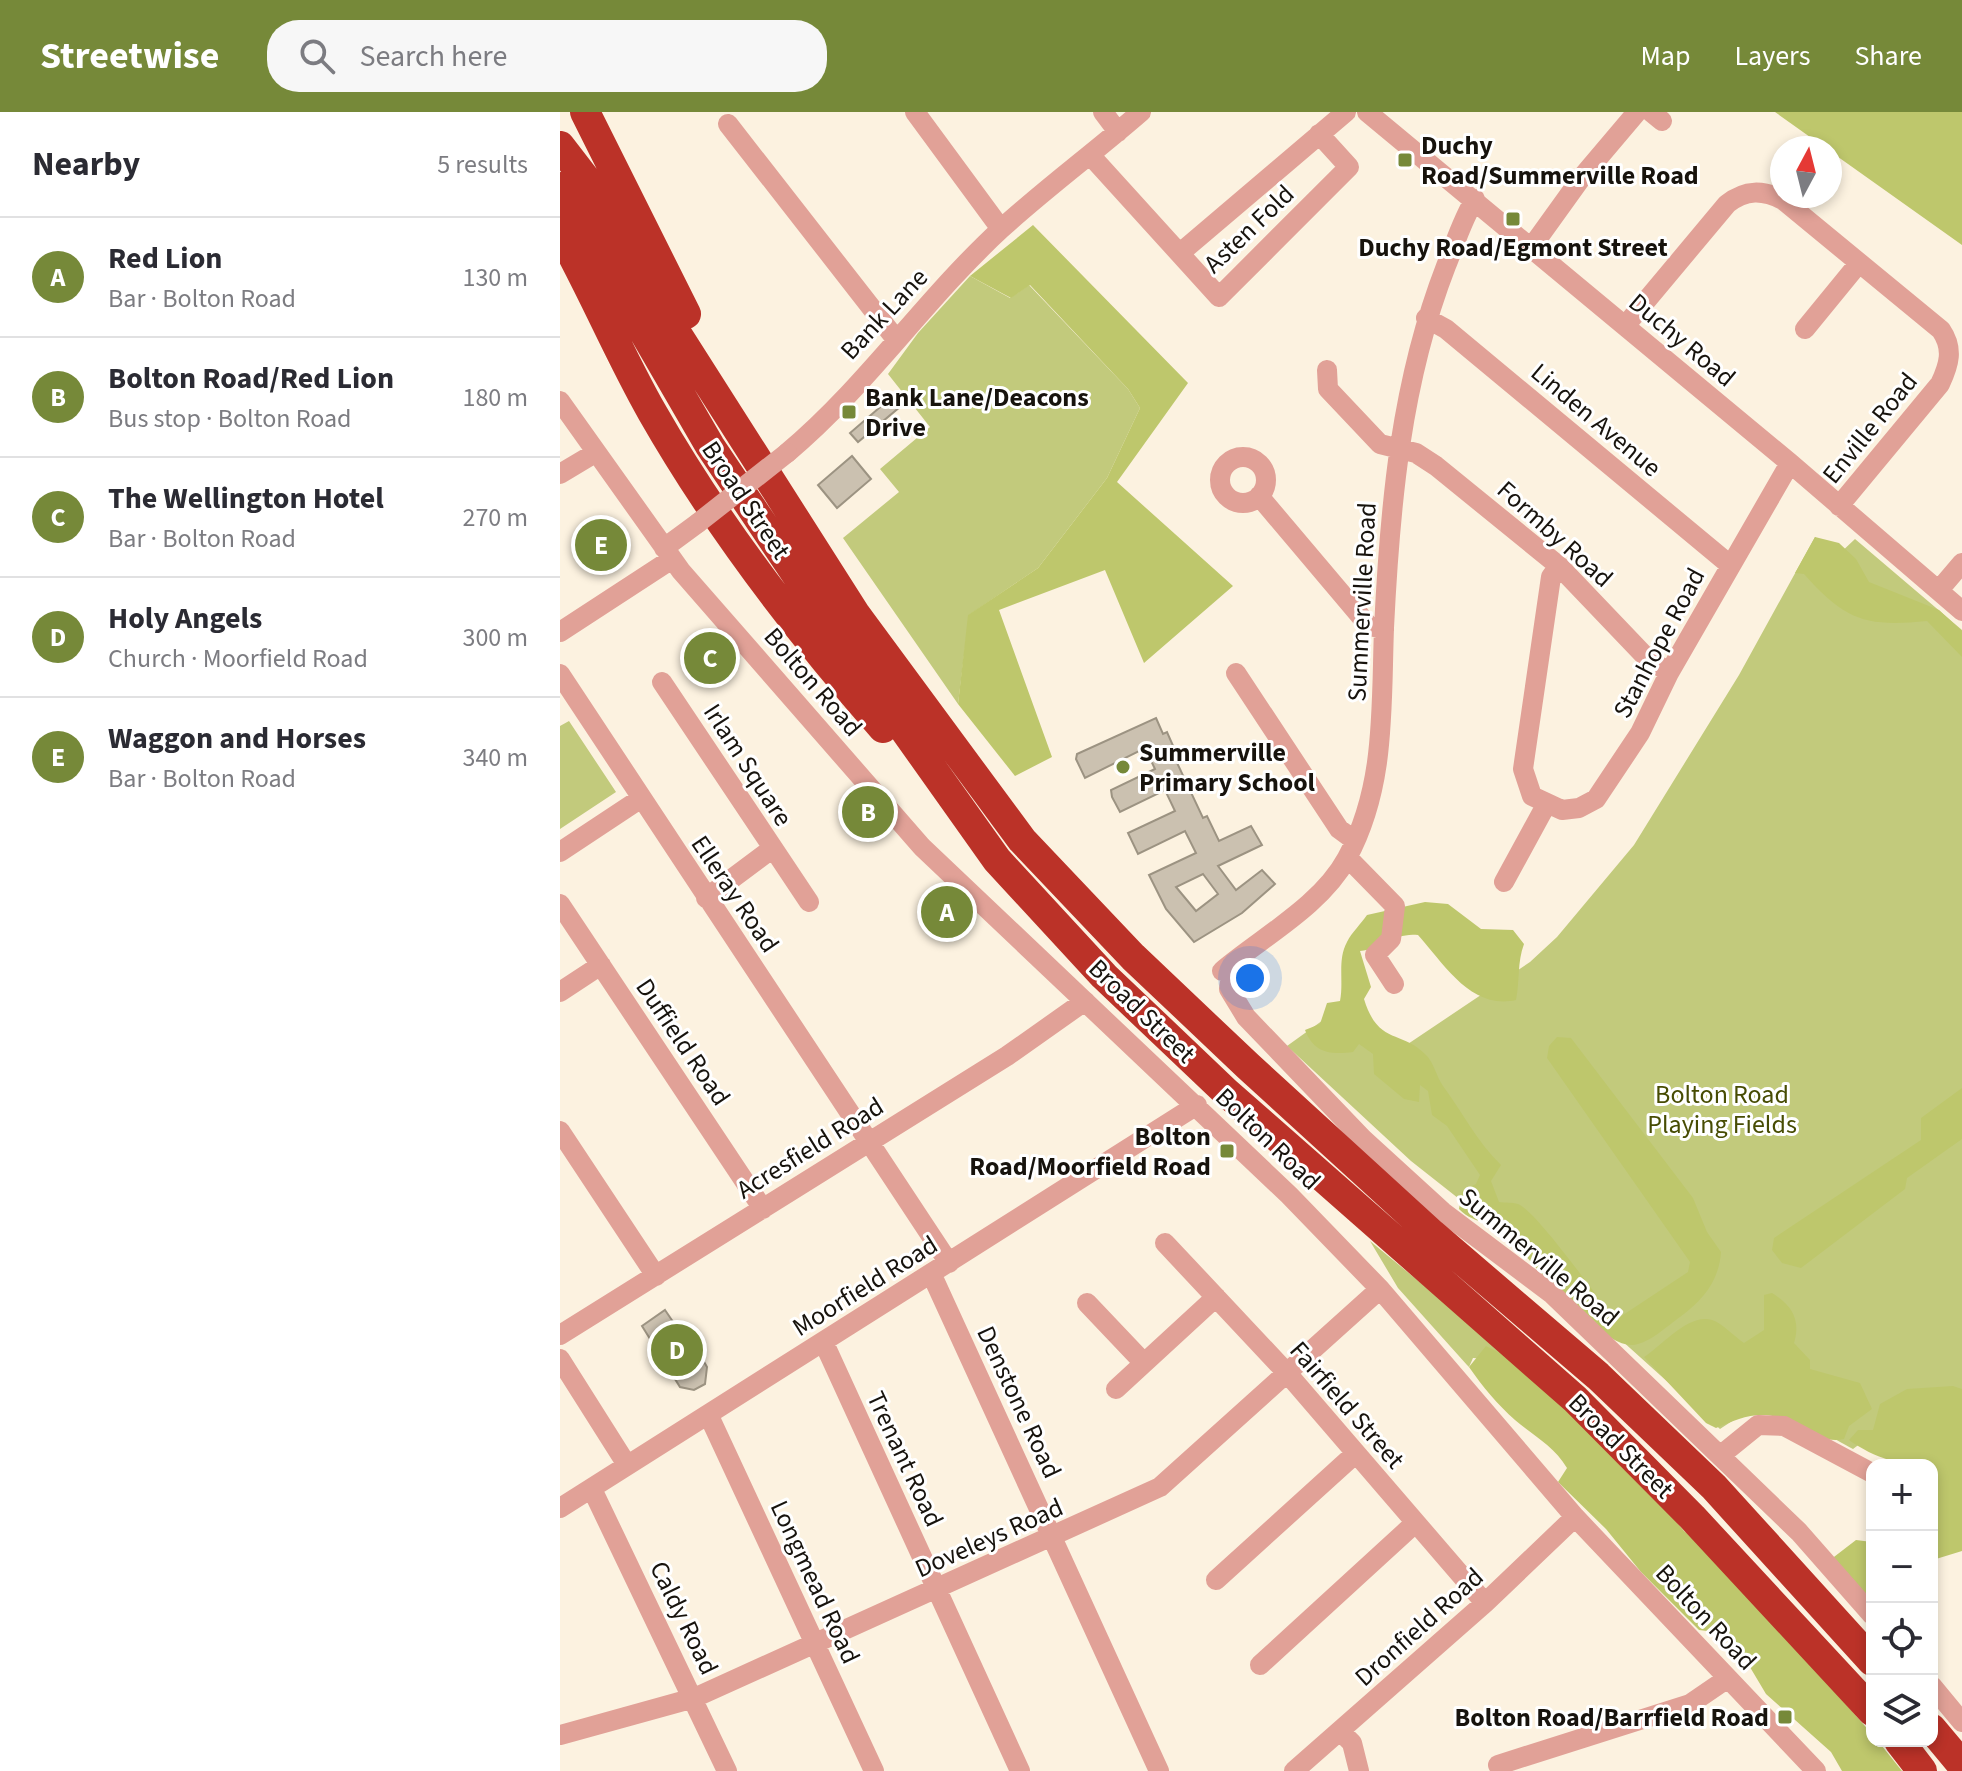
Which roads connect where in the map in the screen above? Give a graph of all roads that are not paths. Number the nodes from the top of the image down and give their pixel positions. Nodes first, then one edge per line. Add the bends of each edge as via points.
1 (585, 112) edge
2 (915, 112) edge
3 (1103, 112) edge
4 (1141, 112) edge
5 (1346, 112) edge
6 (1367, 112) edge
7 (1637, 112) edge
8 (728, 124) dead end
9 (1118, 132) junction
10 (1319, 134) junction
11 (560, 146) edge
12 (1091, 156) junction
13 (560, 187) edge
14 (1475, 199) junction
15 (1001, 229) junction
16 (560, 232) edge
17 (1531, 248) junction
18 (1180, 253) junction
19 (1859, 263) junction
20 (1426, 318) junction
21 (1625, 326) junction
22 (1805, 329) dead end
23 (895, 338) junction
24 (1327, 370) dead end
25 (560, 401) edge
26 (736, 429) junction
27 (1398, 449) junction
28 (595, 453) junction
29 (1790, 463) junction
30 (560, 474) edge
31 (1259, 496) dead end
32 (1839, 506) junction
33 (668, 554) junction
34 (1962, 563) edge
35 (1730, 565) junction
36 (1559, 566) junction
37 (1939, 590) junction
38 (1962, 611) edge
39 (1384, 630) junction
40 (560, 632) edge
41 (1236, 673) dead end
42 (1669, 673) junction
43 (560, 674) edge
44 (662, 682) dead end
45 (640, 799) junction
46 (1546, 805) junction
47 (773, 848) junction
48 (1351, 849) junction
49 (560, 852) edge
50 (997, 860) junction
51 (1504, 882) dead end
52 (706, 898) junction
53 (809, 902) dead end
54 (560, 904) edge
55 (1232, 963) junction
56 (601, 965) junction
57 (1214, 978) dead end
58 (1394, 984) dead end
59 (560, 992) edge
60 (1085, 1001) junction
61 (1197, 1105) junction
62 (560, 1131) edge
63 (869, 1141) junction
64 (763, 1209) junction
65 (1165, 1243) dead end
66 (940, 1268) junction
67 (656, 1276) junction
68 (1380, 1289) junction
69 (1216, 1297) junction
70 (1087, 1303) dead end
71 (560, 1335) edge
72 (824, 1343) junction
73 (560, 1359) edge
74 (1143, 1362) junction
75 (1287, 1373) junction
76 (1116, 1389) dead end
77 (709, 1416) junction
78 (1355, 1454) junction
79 (1721, 1455) junction
80 (627, 1465) junction
81 (1866, 1470) edge
82 (592, 1489) junction
83 (560, 1508) edge
84 (1575, 1517) junction
85 (1414, 1524) junction
86 (1053, 1538) junction
87 (1216, 1580) dead end
88 (936, 1589) junction
89 (1485, 1603) junction
90 (1866, 1608) edge
91 (815, 1644) junction
92 (1866, 1654) edge
93 (1260, 1665) dead end
94 (1728, 1678) junction
95 (1938, 1693) edge
96 (694, 1698) junction
97 (1866, 1705) edge
98 (1962, 1722) edge
99 (1341, 1732) junction
100 (560, 1735) edge
101 (1938, 1736) edge
102 (1904, 1747) edge
103 (1498, 1765) dead end
104 (1962, 1765) edge
105 (727, 1771) edge
106 (874, 1771) edge
107 (1020, 1771) edge
108 (1159, 1771) edge
109 (1294, 1771) edge
110 (1359, 1771) edge
111 (1816, 1771) edge
112 (1922, 1771) edge

1 - 26 highway
2 - 15 street
3 - 9 street
4 - 9 street, Bank Lane
5 - 10 street
6 - 14 street, Duchy Road
7 - 17 street
8 - 23 street
9 - 12 street, Bank Lane
10 - 18 street
10 - 18 street, Asten Fold via 1349,167 1219,297
11 - 26 highway, Broad Street via 587,181
12 - 15 street, Bank Lane
12 - 18 street, Asten Fold
13 - 50 highway, Broad Street via 710,446
14 - 17 street, Duchy Road
14 - 20 street, Summerville Road
15 - 23 street, Bank Lane
16 - 50 highway via 651,411 735,545 835,674
17 - 21 street, Duchy Road
19 - 21 street, Enville Road via 1783,200 1763,192 1744,194 1727,204
19 - 22 street
19 - 32 street, Enville Road via 1941,330 1950,361 1940,384
20 - 27 street, Summerville Road
20 - 35 street, Linden Avenue via 1446,329
21 - 29 street, Duchy Road
23 - 33 street, Bank Lane, bridge via 819,426 698,523
24 - 27 street, Formby Road via 1334,396 1380,444
25 - 28 street, Bolton Road
26 - 92 highway, Broad Street via 856,615 1022,840 1133,957 1248,1066 1598,1376 1714,1487
27 - 36 street, Formby Road via 1436,466
27 - 39 street, Summerville Road
28 - 30 street
28 - 33 street, Bolton Road
29 - 32 street, Duchy Road
29 - 35 street, Stanhope Road
31 - 39 street via 1368,625
32 - 37 street, Duchy Road
33 - 40 street, Bank Lane
33 - 60 street, Bolton Road via 922,847
34 - 37 street
35 - 42 street, Stanhope Road
36 - 42 street, Formby Road via 1644,655
36 - 46 street via 1551,577 1523,769 1532,796
37 - 38 street, Duchy Road
39 - 48 street, Summerville Road via 1378,768 1371,802
41 - 48 street
42 - 46 street, Stanhope Road via 1640,733 1596,799 1579,808
43 - 45 street, Elleray Road
44 - 47 street, Irlam Square
45 - 49 street
45 - 52 street, Elleray Road
46 - 51 street
47 - 52 street, Irlam Square
47 - 53 street
48 - 55 street, Summerville Road via 1327,887
48 - 58 street via 1395,906 1391,939 1375,955
50 - 97 highway, Broad Street via 1104,976 1227,1093 1575,1399
52 - 63 street, Elleray Road
54 - 56 street, Duffield Road
55 - 57 street, Summerville Road
55 - 79 street, Summerville Road via 1229,989 1246,1017 1363,1139 1443,1212 1552,1294
56 - 59 street
56 - 64 street, Duffield Road
60 - 61 street, Bolton Road
60 - 63 street, Acresfield Road
61 - 66 street, Moorfield Road
61 - 68 street, Bolton Road
62 - 67 street
63 - 64 street, Acresfield Road
63 - 66 street, Elleray Road
64 - 67 street, Acresfield Road
65 - 69 street, Fairfield Street
66 - 72 street, Moorfield Road
66 - 86 street, Denstone Road
67 - 71 street, Acresfield Road
68 - 75 street, Doveleys Road
68 - 84 street, Bolton Road
69 - 74 street
69 - 75 street, Fairfield Street
70 - 74 street
72 - 77 street, Moorfield Road
72 - 88 street, Trenant Road
73 - 80 street
74 - 76 street
75 - 78 street, Fairfield Street
75 - 86 street, Doveleys Road via 1160,1487
77 - 80 street, Moorfield Road
77 - 91 street, Longmead Road
78 - 85 street, Fairfield Street
78 - 87 street
79 - 81 street via 1758,1425 1784,1426
79 - 90 street, Summerville Road
80 - 82 street, Moorfield Road
82 - 83 street, Moorfield Road
82 - 96 street, Caldy Road
84 - 89 street, Dronfield Road
84 - 94 street, Bolton Road
85 - 89 street, Fairfield Street
85 - 93 street
86 - 88 street, Doveleys Road
86 - 108 street, Denstone Road
88 - 91 street, Doveleys Road
88 - 107 street, Trenant Road
89 - 99 street, Dronfield Road
91 - 96 street, Doveleys Road
91 - 106 street, Longmead Road
94 - 103 street via 1690,1704
94 - 111 street, Bolton Road
95 - 98 street
96 - 100 street, Doveleys Road
96 - 105 street, Caldy Road
99 - 109 street, Dronfield Road
99 - 110 street via 1352,1743
101 - 104 highway
102 - 112 highway

